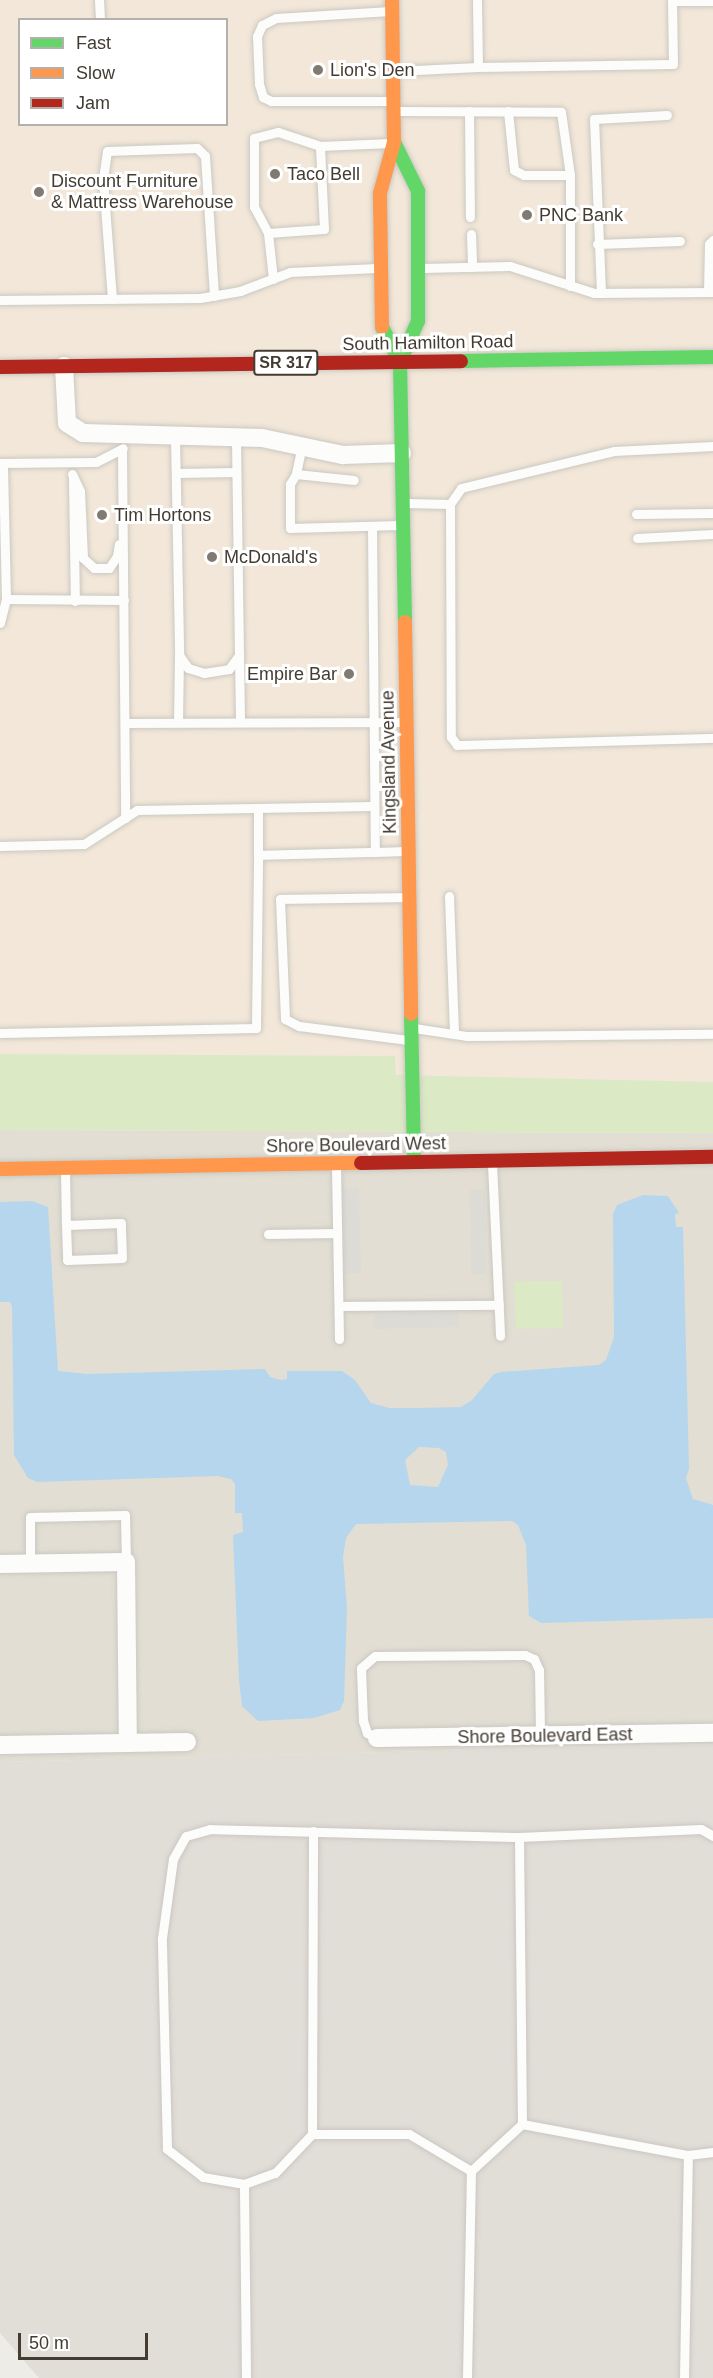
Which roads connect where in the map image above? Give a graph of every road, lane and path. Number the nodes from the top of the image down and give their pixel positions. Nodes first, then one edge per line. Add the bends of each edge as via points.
1 (99, 0) edge
2 (477, 0) edge
3 (672, 1) edge
4 (713, 1) edge
5 (392, 5) edge
6 (100, 18) edge
7 (478, 67) junction
8 (393, 71) junction
9 (394, 106) junction
10 (469, 111) junction
11 (508, 111) junction
12 (667, 115) dead end
13 (394, 142) junction
14 (320, 146) junction
15 (570, 175) junction
16 (470, 217) dead end
17 (268, 233) junction
18 (471, 234) dead end
19 (713, 240) edge
20 (680, 241) dead end
21 (597, 244) junction
22 (472, 267) junction
23 (380, 268) junction
24 (419, 268) junction
25 (273, 279) junction
26 (570, 286) junction
27 (711, 292) edge
28 (601, 293) junction
29 (214, 296) junction
30 (112, 299) junction
31 (0, 300) edge
32 (713, 357) edge
33 (400, 362) junction
34 (64, 366) junction
35 (0, 367) edge
36 (175, 437) junction
37 (236, 438) junction
38 (123, 442) junction
39 (302, 445) junction
40 (713, 446) edge
41 (402, 453) junction
42 (72, 462) junction
43 (1, 463) edge
44 (236, 472) junction
45 (176, 473) junction
46 (72, 474) junction
47 (296, 474) junction
48 (123, 475) junction
49 (354, 480) dead end
50 (403, 503) junction
51 (450, 504) junction
52 (713, 513) edge
53 (636, 514) dead end
54 (403, 525) junction
55 (372, 526) junction
56 (713, 534) edge
57 (637, 538) dead end
58 (6, 599) junction
59 (124, 600) junction
60 (75, 601) junction
61 (0, 623) edge
62 (179, 655) junction
63 (239, 655) junction
64 (178, 722) junction
65 (240, 722) junction
66 (371, 722) junction
67 (406, 722) junction
68 (125, 723) junction
69 (713, 738) edge
70 (373, 806) junction
71 (258, 808) junction
72 (125, 818) junction
73 (0, 846) edge
74 (409, 851) junction
75 (375, 852) junction
76 (258, 855) junction
77 (449, 896) dead end
78 (410, 897) junction
79 (0, 1033) edge
80 (454, 1034) junction
81 (713, 1034) edge
82 (412, 1035) junction
83 (713, 1157) edge
84 (492, 1161) junction
85 (414, 1162) junction
86 (336, 1163) junction
87 (65, 1168) junction
88 (0, 1169) edge
89 (66, 1225) junction
90 (337, 1233) junction
91 (268, 1234) dead end
92 (499, 1305) junction
93 (339, 1306) junction
94 (500, 1336) dead end
95 (339, 1339) dead end
96 (126, 1562) junction
97 (0, 1563) edge
98 (30, 1563) junction
99 (713, 1733) edge
100 (540, 1736) junction
101 (377, 1738) joint
102 (187, 1742) dead end
103 (128, 1743) junction
104 (0, 1745) edge
105 (313, 1831) junction
106 (713, 1836) edge
107 (519, 1837) junction
108 (522, 2124) junction
109 (312, 2134) junction
110 (713, 2152) edge
111 (688, 2155) junction
112 (471, 2171) junction
113 (244, 2184) junction
114 (246, 2378) edge
115 (467, 2378) edge
116 (684, 2378) edge

1 - 6 lane
2 - 7 lane
3 - 4 lane
3 - 7 lane via 673,64
5 - 8 street
5 - 9 lane via 276,18 262,25 257,36 263,97 271,101
7 - 8 lane
8 - 9 street
9 - 10 lane
9 - 13 street
10 - 11 lane
10 - 16 lane
11 - 15 lane via 514,170 524,175
11 - 15 lane via 561,112
12 - 21 lane via 594,119
13 - 14 lane
13 - 23 street via 380,193
13 - 24 street via 417,191
14 - 17 lane via 324,229
14 - 17 lane via 278,132 254,138 254,207
15 - 26 lane
17 - 25 lane
18 - 22 lane
19 - 27 lane via 709,244
20 - 21 lane
21 - 28 lane
22 - 24 lane
22 - 26 lane via 510,266
23 - 25 lane via 290,272
23 - 33 street via 381,325
24 - 33 street via 418,321
25 - 29 lane
26 - 28 lane
27 - 28 lane
29 - 30 lane
29 - 30 lane via 205,156 198,148 107,152 103,179
30 - 31 lane
32 - 33 street, South Hamilton Road / SR 317
33 - 34 street, South Hamilton Road / SR 317
33 - 41 street, Kingsland Avenue
34 - 35 street, South Hamilton Road / SR 317
34 - 38 street via 66,414 72,430
36 - 37 street
36 - 38 street
36 - 45 lane
37 - 39 street
37 - 44 lane
38 - 42 lane via 96,462
38 - 48 lane
39 - 41 street via 343,455
39 - 47 lane
40 - 51 lane via 614,452 460,488
41 - 50 street, Kingsland Avenue
42 - 43 lane
42 - 46 lane
43 - 58 lane
44 - 45 lane
44 - 63 lane
45 - 62 lane
46 - 48 lane via 80,491 83,558 101,569 109,568 117,556 117,491
46 - 60 lane
47 - 49 lane
47 - 55 lane via 290,484 290,528
48 - 59 lane
50 - 51 lane
50 - 54 street, Kingsland Avenue
51 - 69 lane via 451,737 457,745
52 - 53 lane
54 - 55 lane
54 - 67 street, Kingsland Avenue
55 - 66 lane via 375,702
56 - 57 lane
58 - 60 lane
58 - 61 lane
59 - 60 lane
59 - 68 lane
62 - 63 lane via 188,668 204,673 229,669
62 - 64 lane
63 - 65 lane
64 - 65 lane
64 - 68 lane
65 - 66 lane
66 - 67 lane
66 - 70 lane
67 - 74 street, Kingsland Avenue
68 - 72 lane
70 - 71 lane
70 - 75 lane
71 - 72 lane via 137,810
71 - 76 lane
72 - 73 lane via 84,844
74 - 75 lane
74 - 78 street, Kingsland Avenue
75 - 76 lane
76 - 79 lane via 256,1028
77 - 80 lane
78 - 82 street, Kingsland Avenue
78 - 82 lane via 280,899 285,1019 299,1026
80 - 81 lane
80 - 82 lane
82 - 85 street, Kingsland Avenue
83 - 84 street, Shore Boulevard West
84 - 85 street, Shore Boulevard West
84 - 92 lane
85 - 86 street, Shore Boulevard West
86 - 87 street, Shore Boulevard West
86 - 90 lane
87 - 88 street, Shore Boulevard West
87 - 89 lane
89 - 89 lane via 67,1260 122,1258 121,1223
90 - 91 lane
90 - 93 lane
92 - 93 lane
92 - 94 lane
93 - 95 lane
96 - 98 street
96 - 98 lane via 126,1515 30,1516
96 - 103 street
97 - 98 street
99 - 100 street, Shore Boulevard East
100 - 101 street, Shore Boulevard East
100 - 101 lane via 539,1670 534,1659 525,1655 387,1656 366,1659 361,1668 363,1721 367,1733
102 - 103 street
103 - 104 street
105 - 107 lane
105 - 109 lane
105 - 113 lane via 210,1829 186,1836 173,1859 162,1938 167,2149 203,2177
106 - 107 lane via 701,1829
107 - 108 lane
108 - 111 lane
108 - 112 lane
109 - 112 lane via 409,2134
109 - 113 lane via 275,2173
110 - 111 lane
111 - 116 lane
112 - 115 lane
113 - 114 lane

